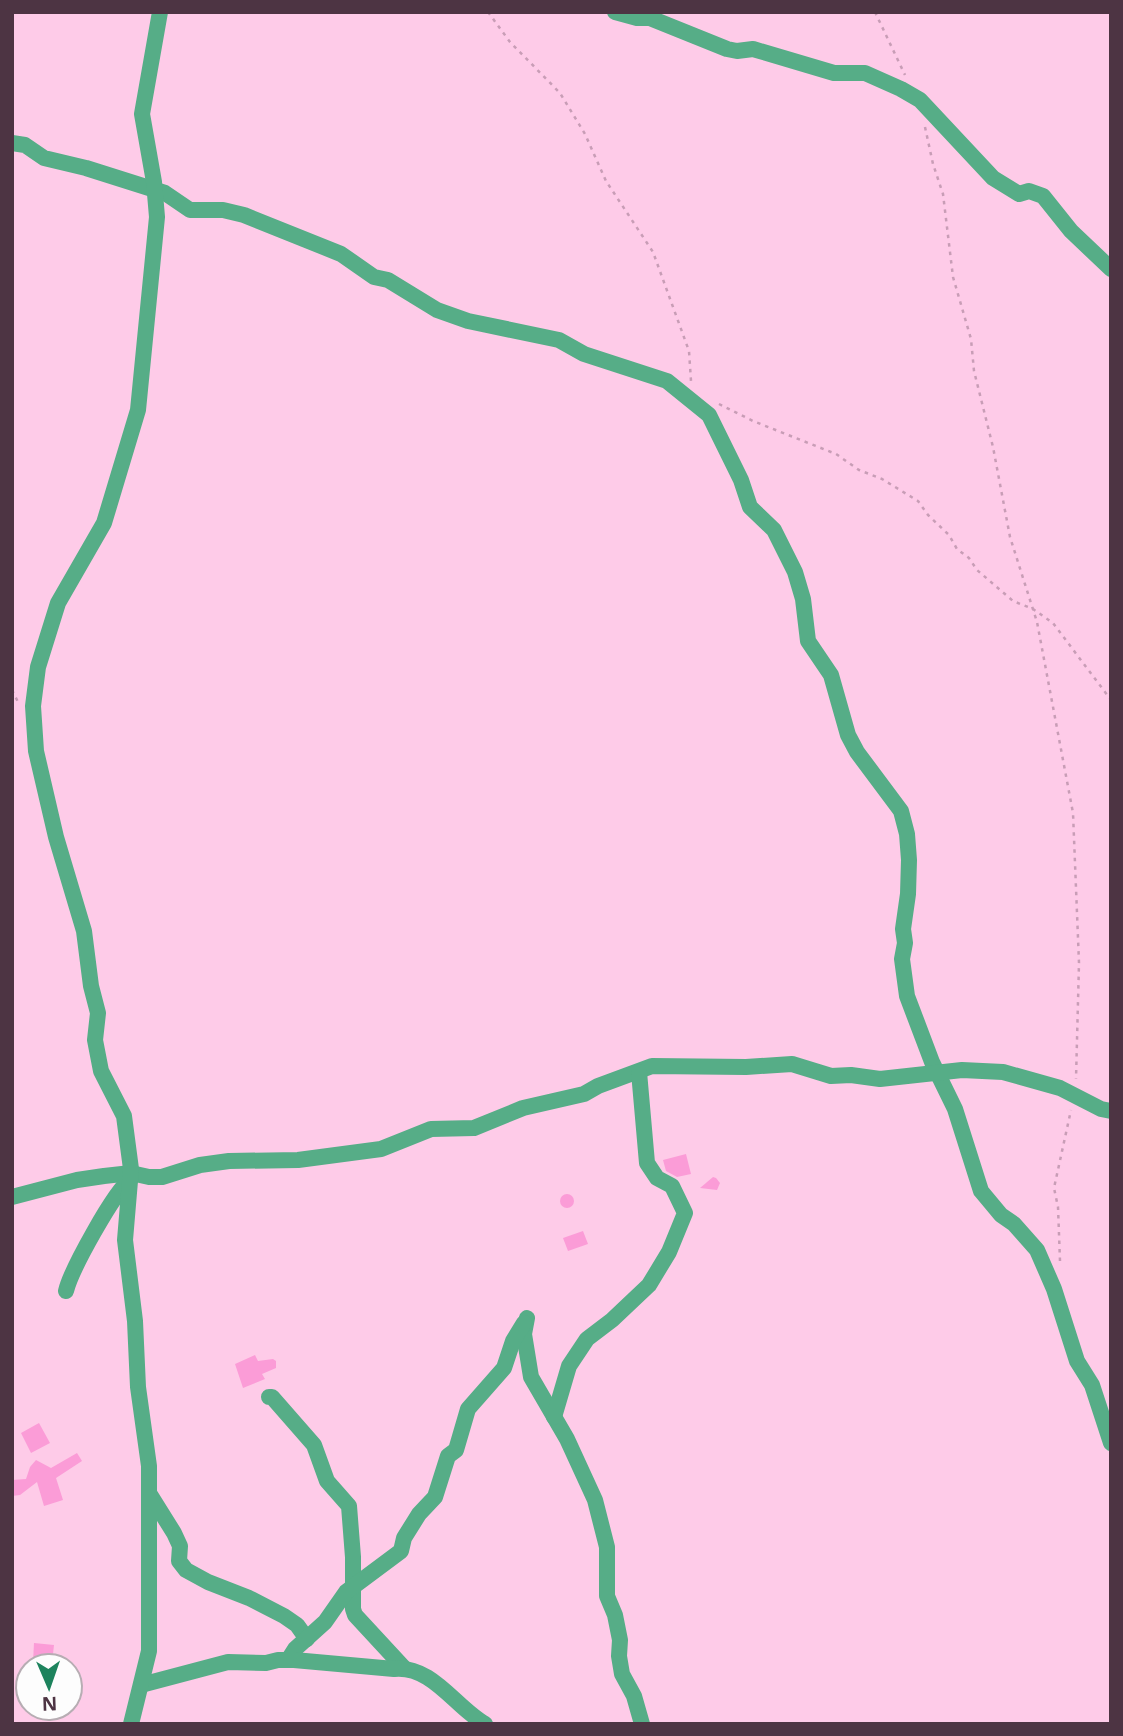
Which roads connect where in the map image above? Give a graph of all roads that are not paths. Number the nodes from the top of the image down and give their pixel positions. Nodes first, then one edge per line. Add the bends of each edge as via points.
1 (160, 12) edge
2 (615, 12) edge
3 (12, 144) edge
4 (154, 190) junction
5 (1111, 269) edge
6 (639, 1072) junction
7 (937, 1073) junction
8 (1111, 1111) edge
9 (131, 1176) junction
10 (12, 1197) edge
11 (66, 1291) dead end
12 (269, 1398) dead end
13 (554, 1417) junction
14 (1111, 1443) edge
15 (149, 1493) junction
16 (352, 1587) junction
17 (307, 1639) junction
18 (288, 1660) junction
19 (404, 1668) junction
20 (141, 1685) junction
21 (131, 1724) edge
22 (485, 1724) edge
23 (642, 1724) edge

1 - 4 street via 142,114
2 - 5 street via 650,18 727,50 753,49 834,73 864,73 912,95 993,178 1019,194 1029,191 1043,196
3 - 4 street
4 - 7 street via 190,209 244,215 341,254 437,310 559,341 653,376 683,392 709,415 750,507 774,530 795,572 808,641 831,675 848,735 901,810 909,860 904,982
4 - 9 street via 157,218 138,410 104,523 58,603 38,667 33,706 36,751 84,931 98,1013 95,1040 101,1071 124,1116
6 - 7 street via 652,1066 792,1064 831,1076 880,1079
6 - 9 street via 474,1128 431,1129 381,1149 298,1160 229,1161 162,1177
6 - 13 street via 647,1163 657,1178 672,1186 685,1213 649,1284 587,1339 569,1366
7 - 8 street via 1003,1072 1060,1088
7 - 14 street via 955,1109 981,1191 1026,1237 1045,1266
9 - 10 street via 78,1180
9 - 11 street via 108,1208
9 - 15 street via 125,1240
12 - 16 street via 314,1445 327,1481 349,1506
13 - 16 street via 531,1377 524,1334 527,1318 504,1368 468,1409 435,1497 419,1514 401,1551
13 - 23 street via 595,1500 607,1547 607,1596 620,1640 622,1674
15 - 17 street via 180,1546 179,1561 186,1570 284,1616
15 - 20 street via 149,1651
16 - 17 street
16 - 19 street via 355,1615
17 - 18 street
18 - 19 street
18 - 20 street via 228,1662
19 - 22 street via 422,1674
20 - 21 street

